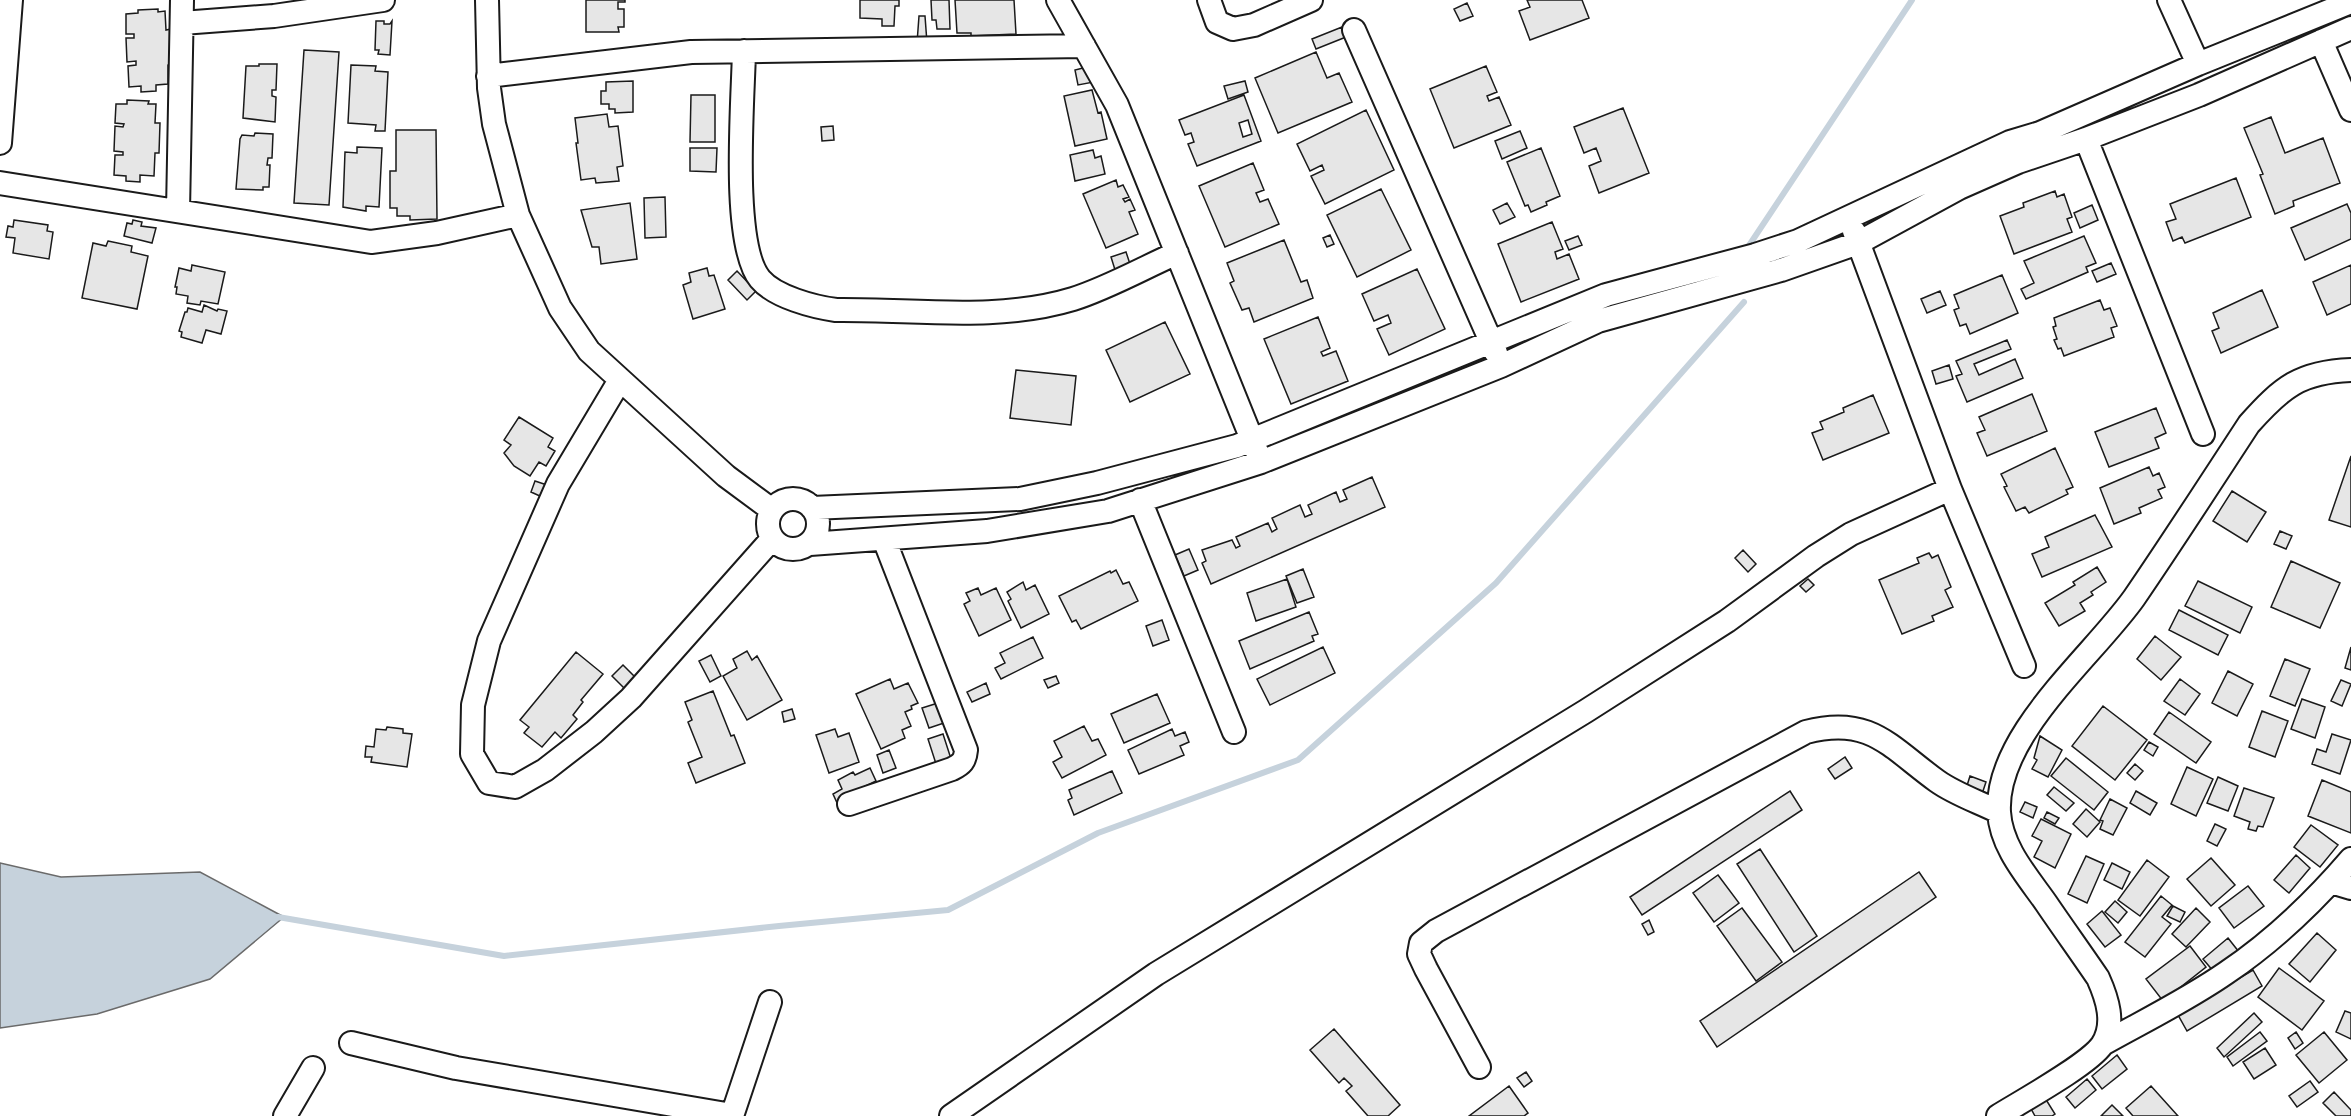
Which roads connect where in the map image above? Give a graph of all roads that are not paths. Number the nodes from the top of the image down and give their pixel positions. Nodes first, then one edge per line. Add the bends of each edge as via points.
1 (11, 0) edge
2 (182, 0) edge
3 (383, 0) edge
4 (487, 0) edge
5 (1058, 0) edge
6 (1209, 0) edge
7 (1311, 0) edge
8 (2169, 0) edge
9 (2351, 2) edge
10 (182, 23) junction
11 (2351, 28) edge
12 (1354, 30) dead end
13 (2321, 41) junction
14 (1084, 46) junction
15 (744, 51) junction
16 (2198, 64) junction
17 (488, 76) junction
18 (2351, 110) edge
19 (2086, 139) junction
20 (0, 143) edge
21 (0, 183) edge
22 (178, 211) junction
23 (518, 215) junction
24 (1849, 218) junction
25 (1858, 243) junction
26 (1177, 253) junction
27 (1490, 340) junction
28 (1501, 366) junction
29 (2351, 370) edge
30 (620, 380) junction
31 (2203, 434) dead end
32 (1252, 439) junction
33 (1261, 462) junction
34 (1950, 489) junction
35 (1140, 500) junction
36 (812, 507) junction
37 (772, 510) junction
38 (884, 538) junction
39 (772, 540) junction
40 (810, 544) junction
41 (2024, 666) dead end
42 (1234, 732) dead end
43 (849, 804) dead end
44 (1999, 812) junction
45 (2351, 859) edge
46 (2341, 885) edge
47 (770, 1002) dead end
48 (351, 1043) dead end
49 (2103, 1044) junction
50 (1479, 1067) dead end
51 (313, 1068) dead end
52 (285, 1116) edge
53 (732, 1116) edge
54 (951, 1116) edge
55 (1998, 1116) edge

1 - 20 street
2 - 10 street
3 - 10 street via 274,16
4 - 17 street
5 - 14 street
6 - 7 street via 1217,22 1233,29
8 - 16 street
9 - 16 street
10 - 22 street
11 - 13 street
12 - 27 street
13 - 18 street
13 - 19 street
14 - 15 street
14 - 26 street via 1117,105
15 - 17 street via 679,53
15 - 26 street via 741,213 752,267 769,288 836,310 995,312 1073,299
16 - 24 street via 2040,133 2010,142
17 - 23 street via 494,124
19 - 25 street via 2018,162 1959,188
19 - 31 street
21 - 22 street
22 - 23 street via 370,242 437,233
23 - 30 street via 560,308 589,351
24 - 25 street
24 - 27 street via 1798,241 1606,295
25 - 28 street via 1780,270 1598,321
25 - 34 street
26 - 32 street
27 - 28 street
27 - 32 street
28 - 33 street
29 - 44 street via 2308,376 2287,386 2249,424 2133,598 2038,713 2019,742 2006,768
30 - 37 street via 726,476
30 - 39 street via 558,484 489,641 473,705 472,754 489,783 515,787 545,770 594,732 631,698
32 - 33 street
32 - 36 street via 1097,483 1020,499
33 - 35 street
34 - 41 street
34 - 54 street via 1833,545 1727,621 1596,705 1156,974
35 - 38 street via 1108,511 987,531
35 - 42 street
36 - 37 street via 797,499 783,501
36 - 40 street via 818,517 818,531
37 - 39 street via 768,519
38 - 40 street
38 - 43 street via 966,758 952,768
39 - 40 street via 783,549 798,550
44 - 49 street via 2013,855 2098,978 2108,1000 2109,1022
44 - 50 street via 1939,782 1879,737 1853,728 1827,727 1806,732 1421,943 1419,954 1425,969
45 - 46 street
46 - 49 street via 2226,974
47 - 53 street
48 - 53 street via 456,1068
49 - 55 street via 2088,1059
51 - 52 street

